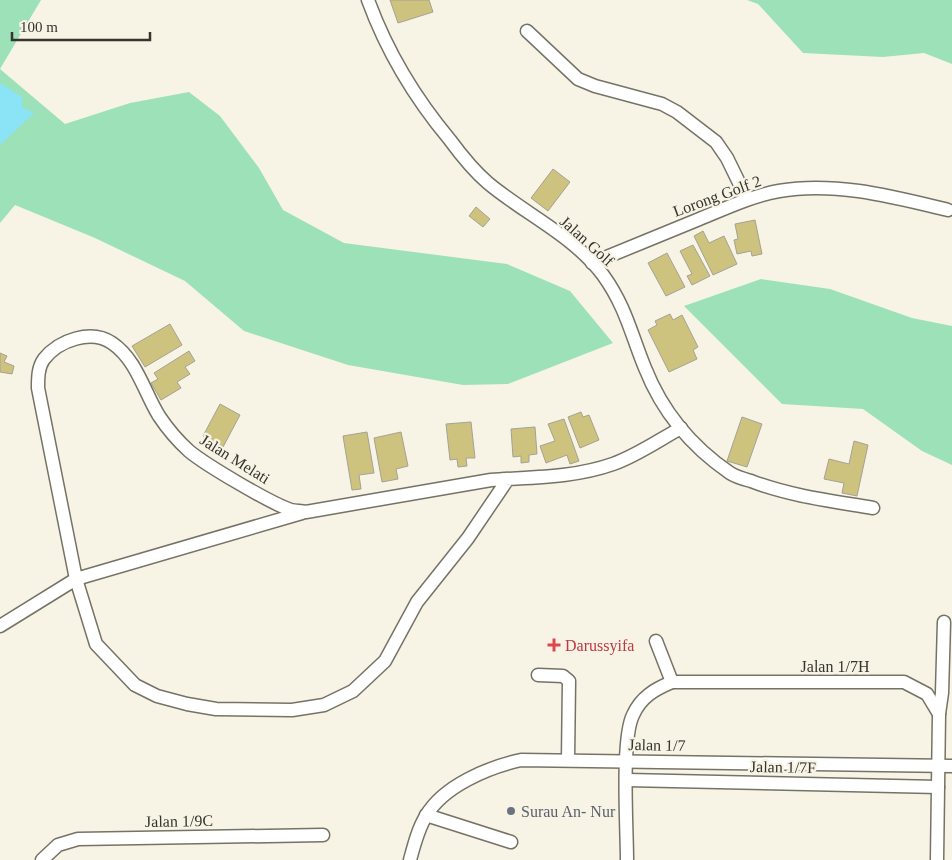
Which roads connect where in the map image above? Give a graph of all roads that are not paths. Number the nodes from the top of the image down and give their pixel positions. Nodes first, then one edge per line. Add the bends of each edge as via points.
1 (368, 0) edge
2 (527, 31) dead end
3 (747, 199) junction
4 (948, 210) dead end
5 (592, 263) junction
6 (681, 428) junction
7 (508, 478) junction
8 (873, 508) dead end
9 (306, 512) junction
10 (76, 579) junction
11 (944, 622) dead end
12 (0, 626) edge
13 (656, 641) dead end
14 (538, 675) dead end
15 (672, 682) junction
16 (939, 714) junction
17 (568, 760) junction
18 (627, 761) junction
19 (938, 765) junction
20 (952, 766) edge
21 (627, 780) junction
22 (938, 787) junction
23 (426, 815) junction
24 (323, 835) dead end
25 (511, 842) dead end
26 (42, 860) edge
27 (410, 860) edge
28 (627, 860) edge
29 (937, 860) edge

1 - 5 street, Jalan Golf via 406,82 460,152 486,182 555,231
2 - 3 street via 578,79 662,104 716,142
3 - 4 street, Lorong Golf 2 via 780,191 819,188 892,197
3 - 5 street, Lorong Golf 2
5 - 6 street, Jalan Golf via 618,300 657,393
6 - 7 street, Jalan Melati via 614,464 589,472
6 - 8 street, Jalan Golf via 731,474 797,496
7 - 9 street, Jalan Melati
7 - 10 street, Jalan Melati via 468,538 417,602 385,661 353,692 324,705 292,710 216,709 158,696 135,685 96,644
9 - 10 street
9 - 10 street, Jalan Melati via 291,510 267,498 189,451 159,416 124,352 101,337 86,336 69,341 44,359 38,372 38,388
10 - 12 street
11 - 16 street
13 - 15 street
14 - 17 street via 563,676 569,681
15 - 16 street, Jalan 1/7H via 904,682 926,694
15 - 18 street, Jalan 1/7H via 647,695 633,715 629,724
16 - 19 street
17 - 18 street, Jalan 1/7
17 - 23 street, Jalan 1/7 via 521,760 483,771 463,782
18 - 19 street, Jalan 1/7
18 - 21 street, Jalan 1/7H
19 - 20 street, Jalan 1/7
19 - 22 street
21 - 22 street, Jalan 1/7F
21 - 28 street, Jalan 1/7H
22 - 29 street
23 - 25 street
23 - 27 street, Jalan 1/7
24 - 26 street, Jalan 1/9C via 78,839 58,845

